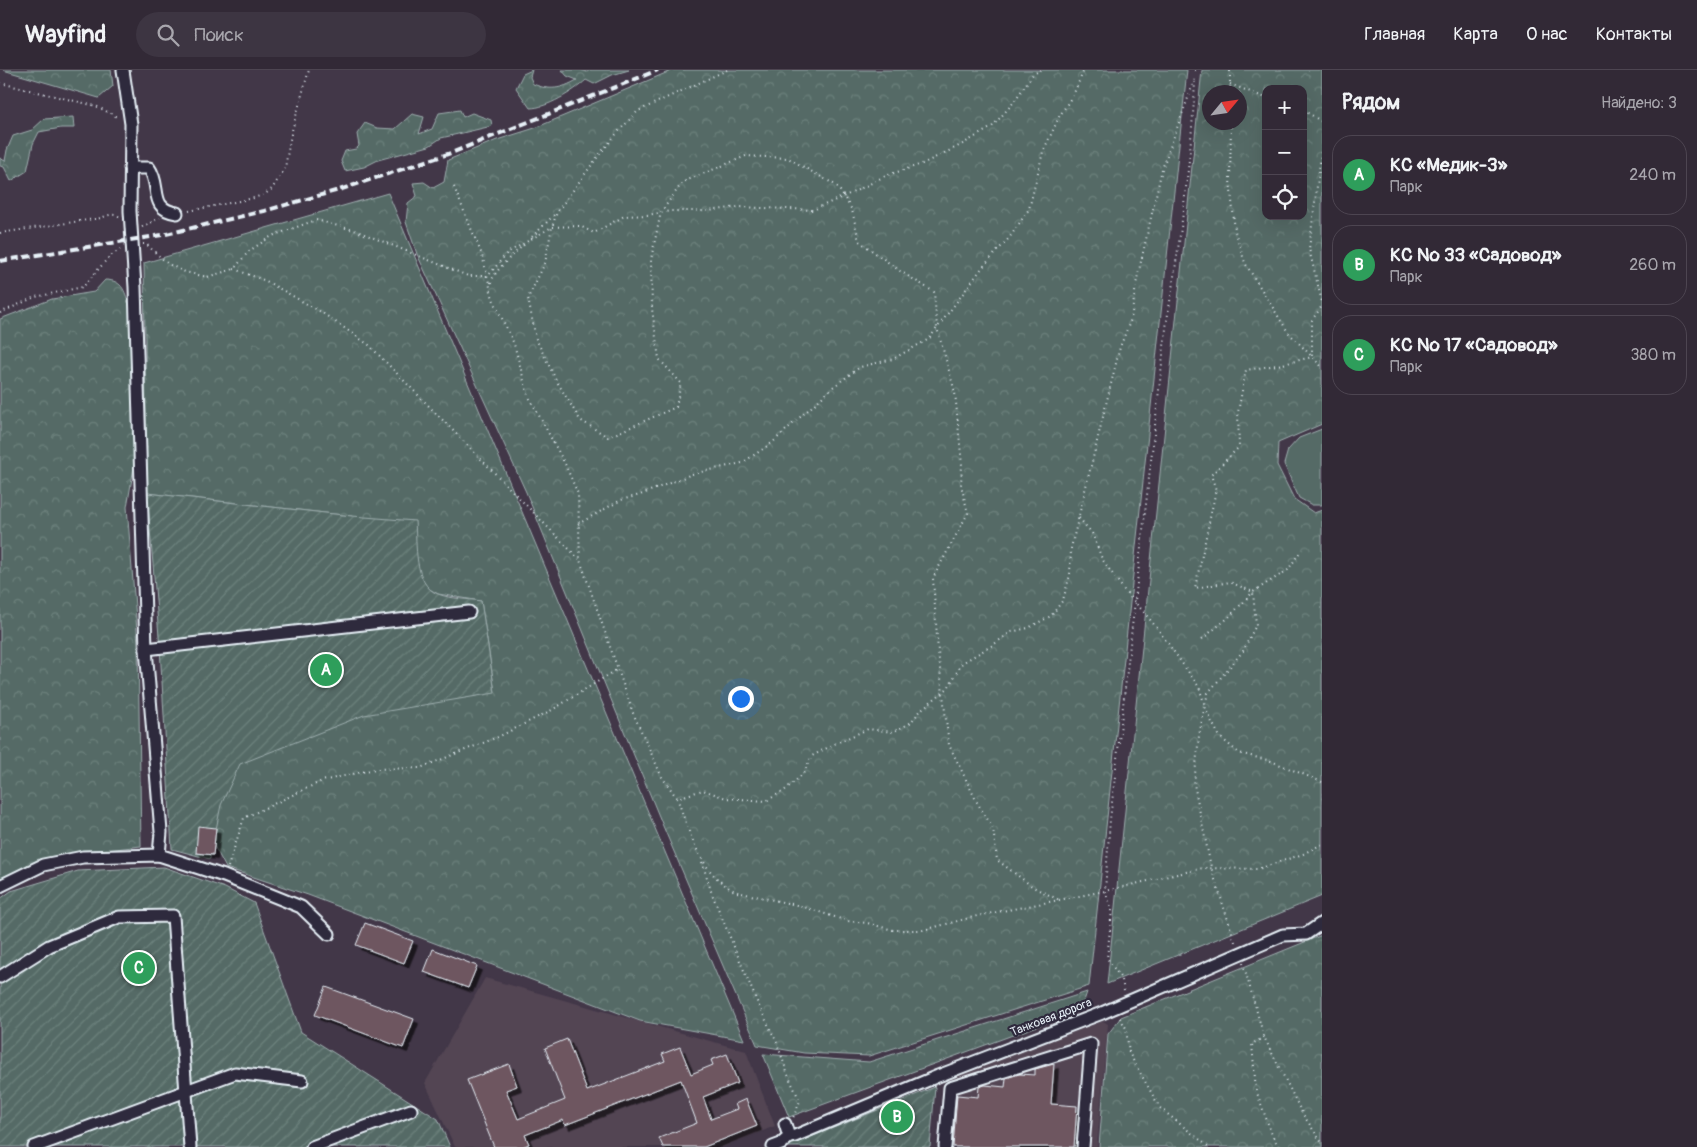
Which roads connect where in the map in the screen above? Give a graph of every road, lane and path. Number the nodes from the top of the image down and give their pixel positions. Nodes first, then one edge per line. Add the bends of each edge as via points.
1 (123, 70) edge
2 (309, 70) edge
3 (727, 70) edge
4 (1040, 70) edge
5 (1084, 70) edge
6 (1196, 70) edge
7 (1230, 70) edge
8 (1195, 79) junction
9 (0, 83) edge
10 (1230, 84) joint
11 (1262, 96) edge
12 (1307, 113) edge
13 (1322, 122) edge
14 (131, 124) junction
15 (1231, 130) edge
16 (1322, 147) edge
17 (130, 168) junction
18 (454, 186) dead end
19 (845, 196) junction
20 (557, 212) junction
21 (661, 212) junction
22 (177, 213) junction
23 (552, 227) junction
24 (0, 233) edge
25 (132, 237) junction
26 (529, 240) junction
27 (234, 269) junction
28 (488, 276) junction
29 (490, 289) junction
30 (1322, 302) edge
31 (1322, 306) edge
32 (0, 313) edge
33 (937, 328) junction
34 (1312, 357) junction
35 (1322, 367) edge
36 (1079, 518) junction
37 (578, 524) junction
38 (1300, 552) dead end
39 (580, 560) junction
40 (1253, 592) junction
41 (1134, 602) junction
42 (468, 612) dead end
43 (1202, 639) dead end
44 (146, 649) junction
45 (618, 669) junction
46 (942, 693) junction
47 (1205, 705) junction
48 (1322, 782) edge
49 (677, 798) junction
50 (1322, 844) edge
51 (159, 855) junction
52 (701, 859) junction
53 (1210, 867) junction
54 (224, 876) junction
55 (0, 886) edge
56 (1105, 891) junction
57 (1059, 900) junction
58 (1322, 923) edge
59 (329, 934) dead end
60 (1239, 954) junction
61 (0, 977) edge
62 (1126, 1002) junction
63 (1264, 1037) junction
64 (302, 1081) dead end
65 (186, 1091) junction
66 (411, 1110) dead end
67 (785, 1124) dead end
68 (788, 1140) edge
69 (1322, 1143) edge
70 (34, 1147) edge
71 (190, 1147) edge
72 (312, 1147) edge
73 (773, 1147) edge
74 (945, 1147) edge
75 (1083, 1147) edge
76 (1209, 1147) edge
77 (1280, 1147) edge

1 - 14 street
2 - 22 path via 285,168 272,189 254,198
3 - 20 path via 638,111 599,155
4 - 19 path via 992,127 922,164 885,176
5 - 33 path via 1043,152 1029,209 1010,238 982,268
6 - 8 path
7 - 10 path
8 - 36 path via 1162,169 1131,319 1120,347
8 - 41 path
9 - 14 path via 96,106
10 - 11 path
12 - 13 path
14 - 17 street
15 - 34 path via 1230,180 1235,231 1245,263 1288,332
16 - 30 path via 1309,249
17 - 22 street via 148,168 162,208
17 - 25 street
18 - 28 path
19 - 21 path via 814,210 739,207
19 - 21 path via 837,186 788,158 746,156 683,182
19 - 33 path via 852,210 859,241 934,292
20 - 23 path
20 - 26 path
21 - 23 path via 624,216 594,233 580,226
21 - 23 path via 651,259 652,309 659,359 681,383 678,399 676,407 608,438 580,420 536,339 528,298 545,263
22 - 25 path via 152,222
23 - 26 path
24 - 25 path via 114,214 128,225
25 - 27 path via 146,244 168,264 185,272 207,277
25 - 32 path via 108,257 83,287 35,297
25 - 44 street
26 - 28 path via 507,253
26 - 29 path via 492,279
27 - 28 path via 249,251 272,236 316,220 357,231 468,276
27 - 39 path via 274,285 369,344
28 - 29 path
29 - 37 path via 514,344 528,395 578,494
31 - 34 path via 1312,320
33 - 37 path via 929,339 893,359 860,367 833,387 772,443 742,463 692,474 621,500
33 - 46 path via 956,392 961,485 968,513 933,578
34 - 35 path
34 - 40 path via 1246,370 1238,412 1239,447 1211,476 1216,490 1195,588 1230,582
36 - 41 path via 1092,533 1102,558
36 - 46 path via 1063,600 1051,616 1028,628 1010,632 962,663
37 - 39 path
38 - 40 path via 1288,570
39 - 45 path
40 - 43 path
40 - 47 path via 1256,625 1243,651 1208,693
41 - 47 path via 1199,687
41 - 56 path
42 - 44 street
44 - 51 street via 161,832
45 - 49 path via 633,713 662,777
45 - 54 path via 552,710 420,768 375,768 322,781 244,818
46 - 49 path via 910,723 893,732 868,729 812,756 803,774 786,790 766,801 726,798 703,790
46 - 57 path via 949,745 993,828 997,860 1033,887
47 - 48 path via 1220,737 1239,753 1271,761
47 - 53 path via 1194,784
49 - 52 path
50 - 53 path via 1258,869
51 - 54 street
51 - 55 street via 83,857 43,866
52 - 57 path via 712,876 737,892 893,930 923,930
52 - 68 path via 712,894 800,1101
53 - 56 path
53 - 60 path
54 - 59 street via 301,907
56 - 57 path
56 - 62 path via 1112,910 1107,958 1122,980
58 - 60 street, Танковая дорога via 1306,934 1283,935
60 - 62 street, Танковая дорога
60 - 63 path
61 - 65 street via 50,946 119,916 173,916
62 - 68 street, Танковая дорога
62 - 76 path via 1118,1014 1126,1028 1129,1053 1160,1108
63 - 69 path via 1302,1113
63 - 77 path via 1252,1044 1256,1090 1272,1135
64 - 65 street via 235,1074
65 - 70 street
65 - 71 street
66 - 72 street
67 - 68 street
68 - 73 street, Танковая дорога
74 - 75 street via 950,1088 1091,1044

